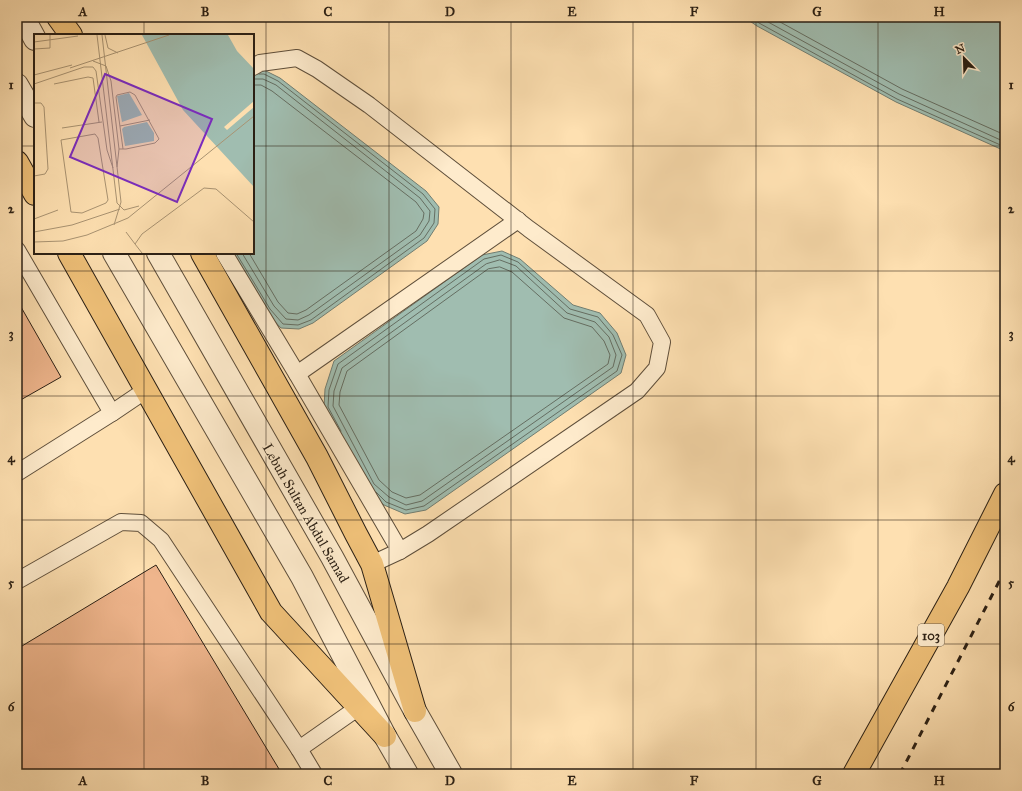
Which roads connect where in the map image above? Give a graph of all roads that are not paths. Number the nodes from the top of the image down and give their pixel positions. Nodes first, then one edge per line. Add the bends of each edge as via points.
1 (23, 17) edge
2 (58, 17) edge
3 (70, 34) edge
4 (34, 37) edge
5 (254, 66) edge
6 (17, 85) edge
7 (34, 114) edge
8 (17, 162) edge
9 (34, 192) edge
10 (518, 220) junction
11 (17, 250) edge
12 (70, 254) edge
13 (115, 254) edge
14 (159, 254) edge
15 (203, 254) edge
16 (225, 254) edge
17 (297, 374) junction
18 (146, 390) junction
19 (112, 413) junction
20 (17, 473) edge
21 (1005, 494) edge
22 (400, 551) junction
23 (372, 564) junction
24 (17, 581) edge
25 (359, 707) junction
26 (415, 711) junction
27 (385, 736) junction
28 (299, 749) junction
29 (314, 774) edge
30 (407, 774) edge
31 (451, 774) edge
32 (854, 774) edge

1 - 4 street
2 - 3 main road
5 - 10 lane via 260,63 297,58 317,69 369,105
6 - 7 street
8 - 9 main road
10 - 17 lane
10 - 22 lane via 647,315 662,342 657,368 637,391
11 - 19 lane
12 - 18 main road
13 - 27 street via 302,577
14 - 26 street, Lebuh Sultan Abdul Samad via 332,557
15 - 23 main road via 317,457
16 - 17 lane
17 - 22 lane
18 - 19 lane
18 - 25 main road via 271,612
19 - 20 lane
21 - 32 main road, 103 via 958,587
22 - 23 lane
23 - 26 main road
24 - 28 lane via 121,522 141,523 161,540
25 - 27 main road
25 - 28 lane
26 - 31 street, Lebuh Sultan Abdul Samad
27 - 30 street
28 - 29 lane

